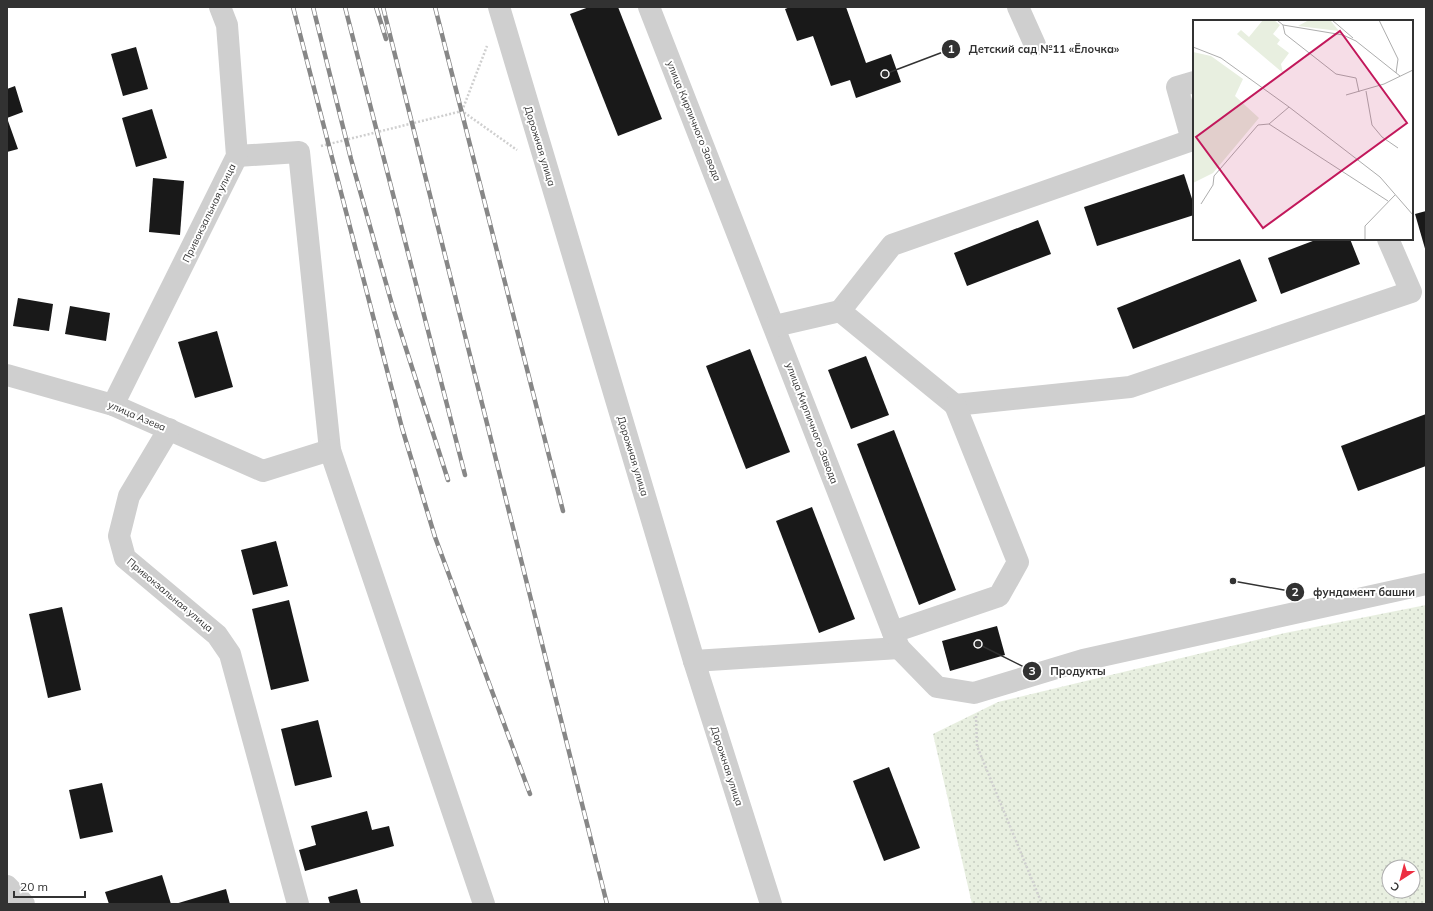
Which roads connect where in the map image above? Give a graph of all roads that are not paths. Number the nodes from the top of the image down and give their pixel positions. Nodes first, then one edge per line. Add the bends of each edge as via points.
1 (220, 7) edge
2 (649, 7) edge
3 (1018, 7) edge
4 (499, 9) edge
5 (1035, 45) dead end
6 (1193, 82) edge
7 (237, 156) junction
8 (1388, 240) edge
9 (840, 311) junction
10 (775, 326) junction
11 (7, 375) edge
12 (113, 405) junction
13 (955, 405) junction
14 (169, 429) junction
15 (330, 450) junction
16 (1426, 584) edge
17 (896, 640) junction
18 (694, 661) junction
19 (7, 886) edge
20 (24, 904) edge
21 (298, 904) edge
22 (484, 904) edge
23 (771, 904) edge

1 - 7 street, Привокзальная улица via 227,25
2 - 10 street, улица Кирпичного Завода
3 - 5 street
4 - 18 street, Дорожная улица
6 - 9 street via 1177,88 1192,140 892,245
7 - 12 street, Привокзальная улица
7 - 15 street via 299,152
8 - 13 street via 1411,292 1130,387
9 - 10 street
9 - 13 street
10 - 17 street, улица Кирпичного Завода
11 - 12 street, улица Азева
12 - 14 street, улица Азева
13 - 17 street via 1018,562 999,596
14 - 15 street, улица Азева via 264,470
14 - 21 street, Привокзальная улица via 130,496 119,536 125,558 217,634 230,654
15 - 22 street
16 - 17 street via 1083,660 974,693 937,687
17 - 18 street
18 - 23 street, Дорожная улица
19 - 20 street

